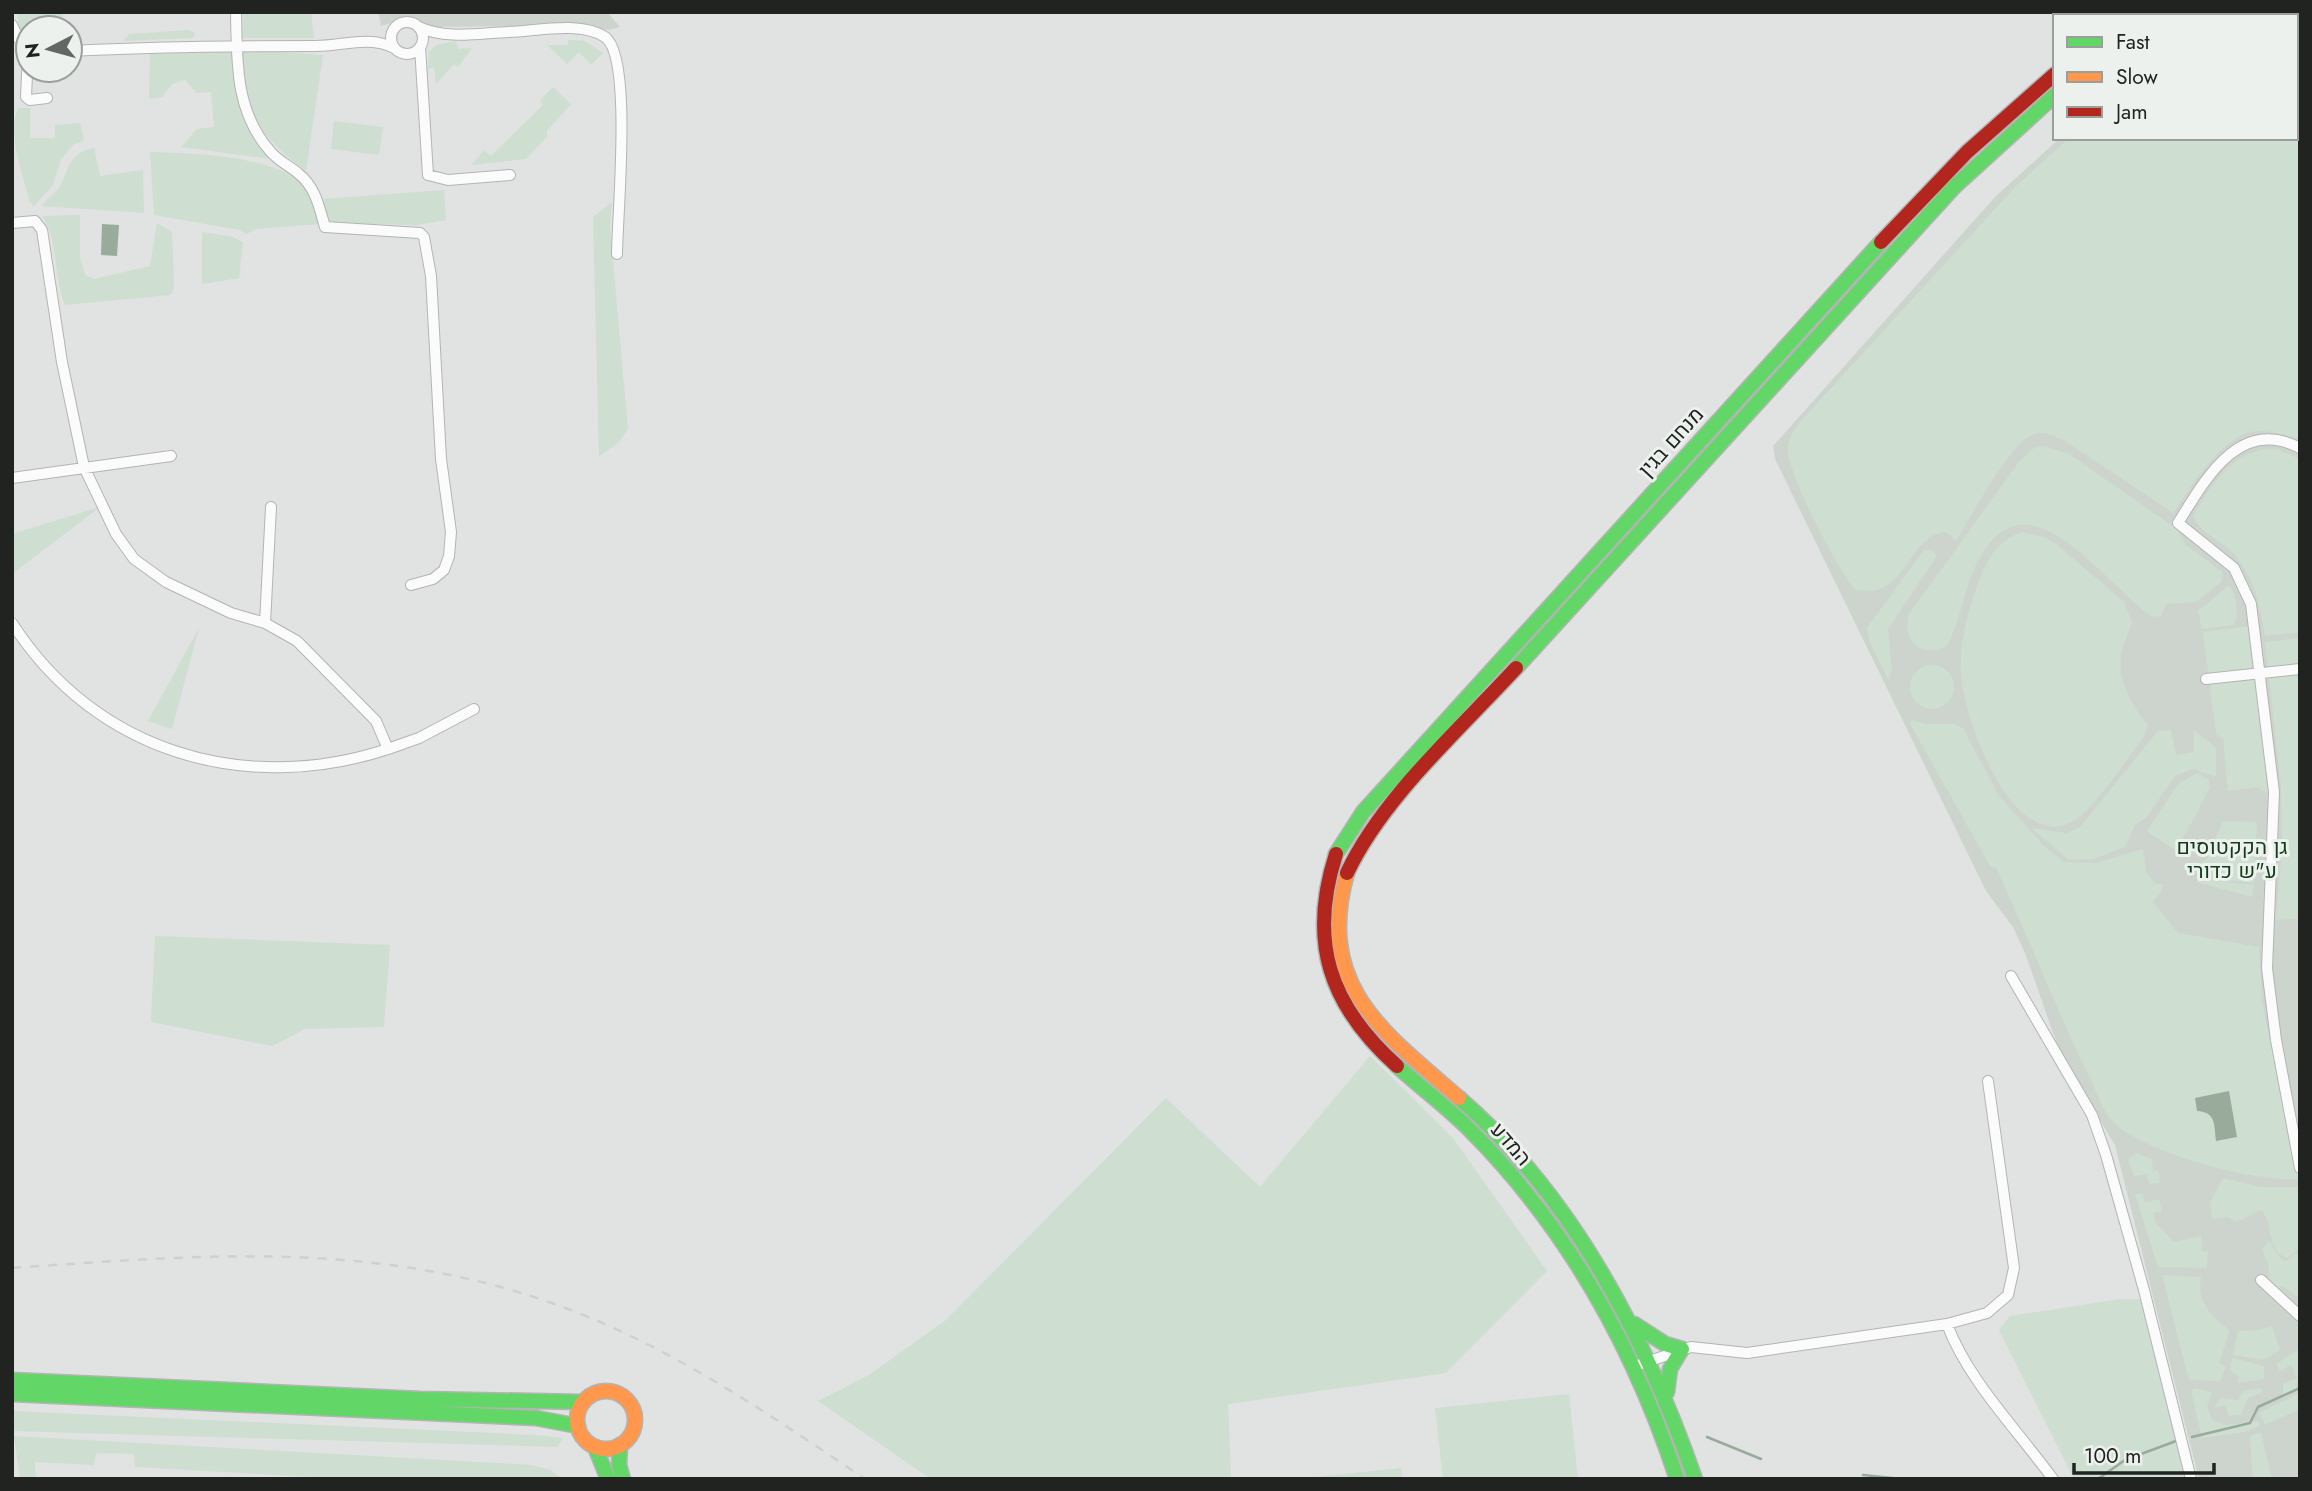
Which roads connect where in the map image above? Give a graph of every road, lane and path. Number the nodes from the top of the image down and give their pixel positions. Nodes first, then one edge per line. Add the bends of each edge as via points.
1 (236, 12) edge
2 (419, 27) junction
3 (394, 28) junction
4 (446, 35) junction
5 (365, 41) junction
6 (236, 44) junction
7 (421, 46) junction
8 (84, 50) edge
9 (399, 51) junction
10 (419, 75) junction
11 (2053, 76) edge
12 (27, 84) edge
13 (2053, 97) edge
14 (47, 98) dead end
15 (510, 175) dead end
16 (12, 223) edge
17 (617, 254) dead end
18 (2300, 449) edge
19 (171, 456) dead end
20 (84, 467) junction
21 (12, 478) edge
22 (271, 507) dead end
23 (411, 585) dead end
24 (12, 623) edge
25 (265, 623) junction
26 (2300, 669) edge
27 (2260, 673) junction
28 (2206, 679) dead end
29 (474, 709) dead end
30 (388, 749) junction
31 (1336, 854) joint
32 (1347, 873) joint
33 (2011, 976) dead end
34 (1988, 1082) dead end
35 (2300, 1168) edge
36 (2261, 1280) dead end
37 (2300, 1316) edge
38 (1633, 1323) junction
39 (1947, 1324) junction
40 (1682, 1349) junction
41 (1651, 1359) junction
42 (1635, 1366) junction
43 (12, 1380) edge
44 (12, 1394) edge
45 (583, 1402) junction
46 (1673, 1413) junction
47 (578, 1426) junction
48 (620, 1445) junction
49 (595, 1447) junction
50 (608, 1479) edge
51 (623, 1479) edge
52 (1677, 1479) edge
53 (1695, 1479) edge
54 (2053, 1479) edge
55 (2191, 1479) edge

1 - 6 street
2 - 3 street via 408,22
2 - 4 street
2 - 7 street
3 - 5 street
3 - 9 street via 391,38
4 - 7 street
4 - 17 street via 582,30 606,38 612,45 622,125
5 - 6 street via 319,46
5 - 9 street
6 - 8 street
6 - 23 street via 248,118 269,150 316,194 325,227 420,233 424,237 451,539 444,570 433,579
7 - 9 street via 414,52
7 - 10 street
9 - 10 street via 416,65
10 - 15 street via 428,176 448,180
11 - 31 main road, מנחם בגין via 1966,152 1878,245 1363,812
12 - 14 street via 30,100
13 - 32 main road, מנחם בגין via 1962,179 1889,256 1388,808 1362,841
16 - 20 street via 35,221 41,230
18 - 27 street via 2268,440 2229,453 2210,472 2178,523 2223,557 2241,578 2251,604
19 - 20 street
20 - 21 street
20 - 25 street via 116,534 134,559 208,603
22 - 25 street
24 - 30 street via 57,678 96,712 156,746 215,761 282,769 343,763
25 - 30 street via 316,657 376,721
26 - 27 street
27 - 28 street
27 - 35 street via 2274,792 2267,968
29 - 30 street
31 - 42 main road, המדע via 1326,884 1323,929 1331,973 1346,1010 1375,1044 1481,1141 1522,1189 1582,1269
32 - 38 main road, המדע via 1337,937 1344,971 1356,997 1374,1021 1472,1109 1537,1179 1577,1232
33 - 55 street via 2092,1115 2144,1290
34 - 39 street via 2014,1268 2008,1295 1987,1313
36 - 37 street
38 - 40 main road via 1665,1344
38 - 41 main road, המדע
39 - 40 street via 1747,1353
39 - 54 street via 1954,1344
40 - 41 street
40 - 46 main road via 1668,1375
41 - 42 street
41 - 46 main road, המדע
42 - 52 main road, המדע
43 - 45 main road
44 - 47 main road via 536,1418
45 - 47 main road
45 - 48 main road via 604,1391 615,1392 629,1403 634,1425
46 - 53 main road, המדע
47 - 49 main road
48 - 49 main road
48 - 51 main road
49 - 50 main road

